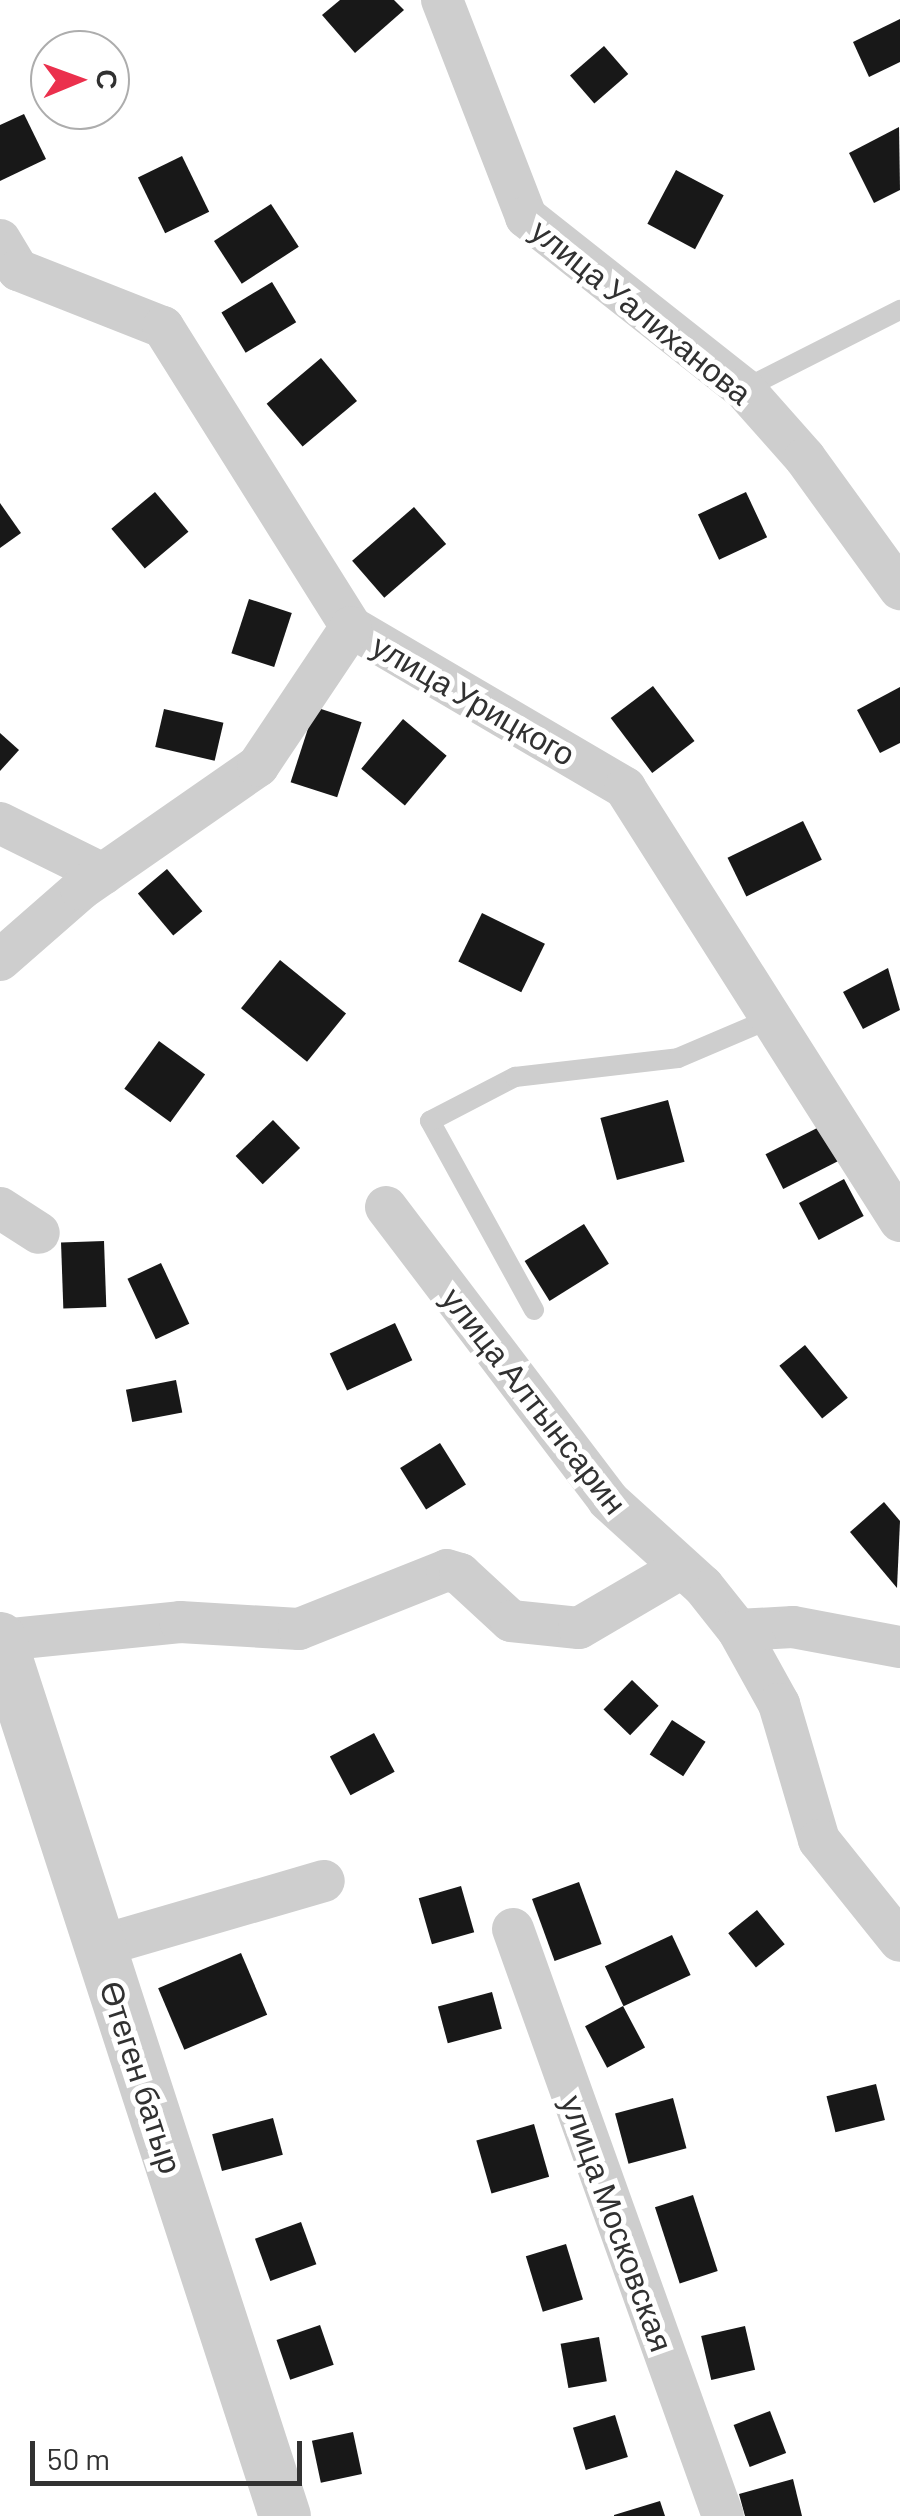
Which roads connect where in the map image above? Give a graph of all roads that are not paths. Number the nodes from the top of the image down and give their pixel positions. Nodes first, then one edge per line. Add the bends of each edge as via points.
1 (442, 0) edge
2 (0, 240) edge
3 (900, 310) edge
4 (744, 389) junction
5 (900, 588) edge
6 (351, 626) junction
7 (0, 823) edge
8 (102, 874) junction
9 (0, 960) edge
10 (772, 1018) junction
11 (386, 1207) dead end
12 (0, 1208) edge
13 (900, 1221) edge
14 (39, 1232) dead end
15 (534, 1310) dead end
16 (680, 1569) junction
17 (738, 1630) junction
18 (0, 1639) edge
19 (900, 1647) edge
20 (324, 1881) dead end
21 (513, 1929) dead end
22 (900, 1941) edge
23 (100, 1946) junction
24 (285, 2516) edge
25 (723, 2516) edge

1 - 4 street, улица Уалиханова via 526,217
2 - 6 street, улица Урицкого via 18,270 163,326
3 - 4 lane
4 - 5 street, улица Уалиханова via 806,458
6 - 8 street via 258,766
6 - 10 street, улица Урицкого via 625,788
7 - 8 street
8 - 9 street
10 - 13 street, улица Урицкого
10 - 15 lane via 678,1058 515,1077 430,1120
11 - 16 street, улица Алтынсарин via 608,1500
12 - 14 street
16 - 17 street, улица Алтынсарин
16 - 18 street via 578,1628 511,1621 447,1570 299,1630 180,1622
17 - 19 street via 793,1628
17 - 22 street, улица Алтынсарин via 779,1704 819,1840
18 - 23 street, Өтеген батыр
20 - 23 street
21 - 25 street, улица Московская
23 - 24 street, Өтеген батыр

